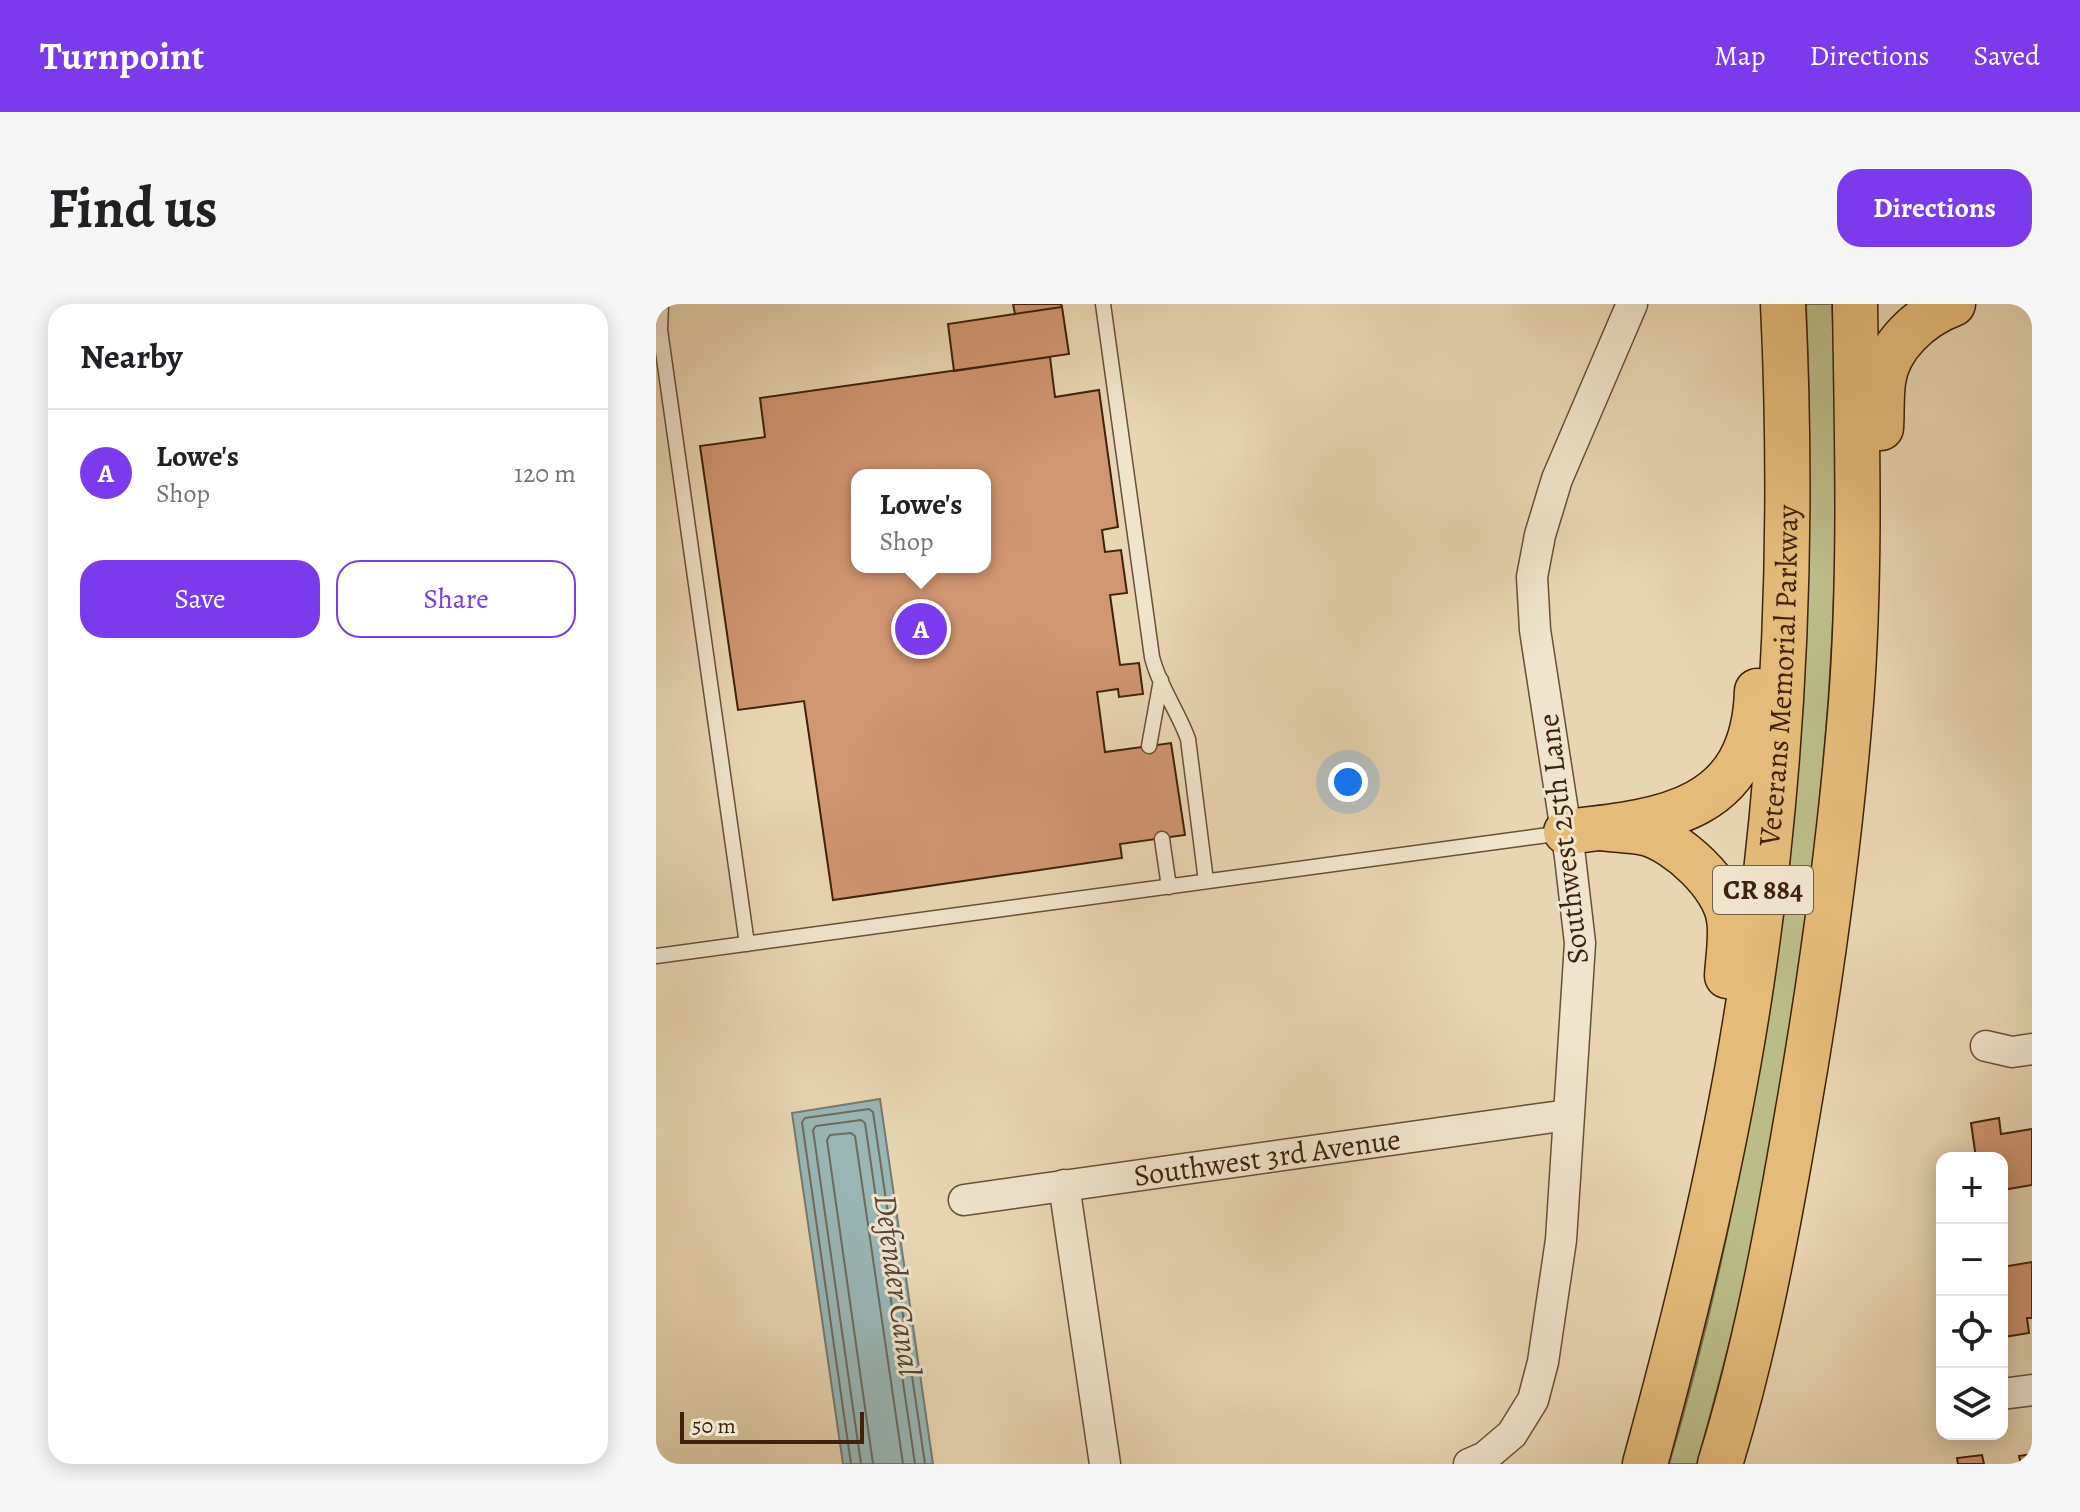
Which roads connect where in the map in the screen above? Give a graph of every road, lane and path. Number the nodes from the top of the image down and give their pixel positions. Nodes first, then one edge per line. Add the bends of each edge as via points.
1 (661, 304) edge
2 (1103, 304) edge
3 (1632, 304) edge
4 (1761, 304) edge
5 (1783, 304) edge
6 (1855, 304) edge
7 (1953, 304) edge
8 (1161, 680) junction
9 (1149, 746) dead end
10 (1584, 830) junction
11 (1162, 839) dead end
12 (1835, 867) junction
13 (1206, 881) junction
14 (1169, 887) junction
15 (747, 944) junction
16 (656, 956) edge
17 (1986, 1046) dead end
18 (2032, 1049) edge
19 (1568, 1115) junction
20 (1064, 1185) junction
21 (964, 1200) dead end
22 (2032, 1390) edge
23 (2008, 1393) edge
24 (1105, 1464) edge
25 (1469, 1464) edge
26 (1621, 1464) edge
27 (1645, 1464) edge
28 (1720, 1464) edge

1 - 15 lane via 660,330
2 - 8 lane via 1152,657
3 - 10 street, Southwest 25th Lane via 1557,479 1532,577 1535,630
4 - 10 highway via 1760,596 1756,703 1745,752 1721,787 1701,802 1680,812
5 - 27 highway, Veterans Memorial Parkway / CR 884 via 1788,544 1770,831 1745,1027 1712,1190
6 - 12 highway, CR 884 via 1859,504 1851,700
7 - 12 highway via 1912,328 1883,379 1876,670 1867,786 1859,844
8 - 9 lane
8 - 13 lane via 1188,739
10 - 13 lane
10 - 19 street, Southwest 25th Lane
10 - 26 highway via 1647,834 1683,854 1704,872 1729,918 1726,986 1694,1163
11 - 14 lane
12 - 28 highway, CR 884 via 1780,1220
13 - 14 lane
14 - 15 lane
15 - 16 lane
17 - 18 street via 2012,1052
19 - 20 street, Southwest 3rd Avenue
19 - 25 street, Southwest 25th Lane via 1561,1240 1533,1400 1512,1434
20 - 21 street, Southwest 3rd Avenue
20 - 24 street
22 - 23 street

